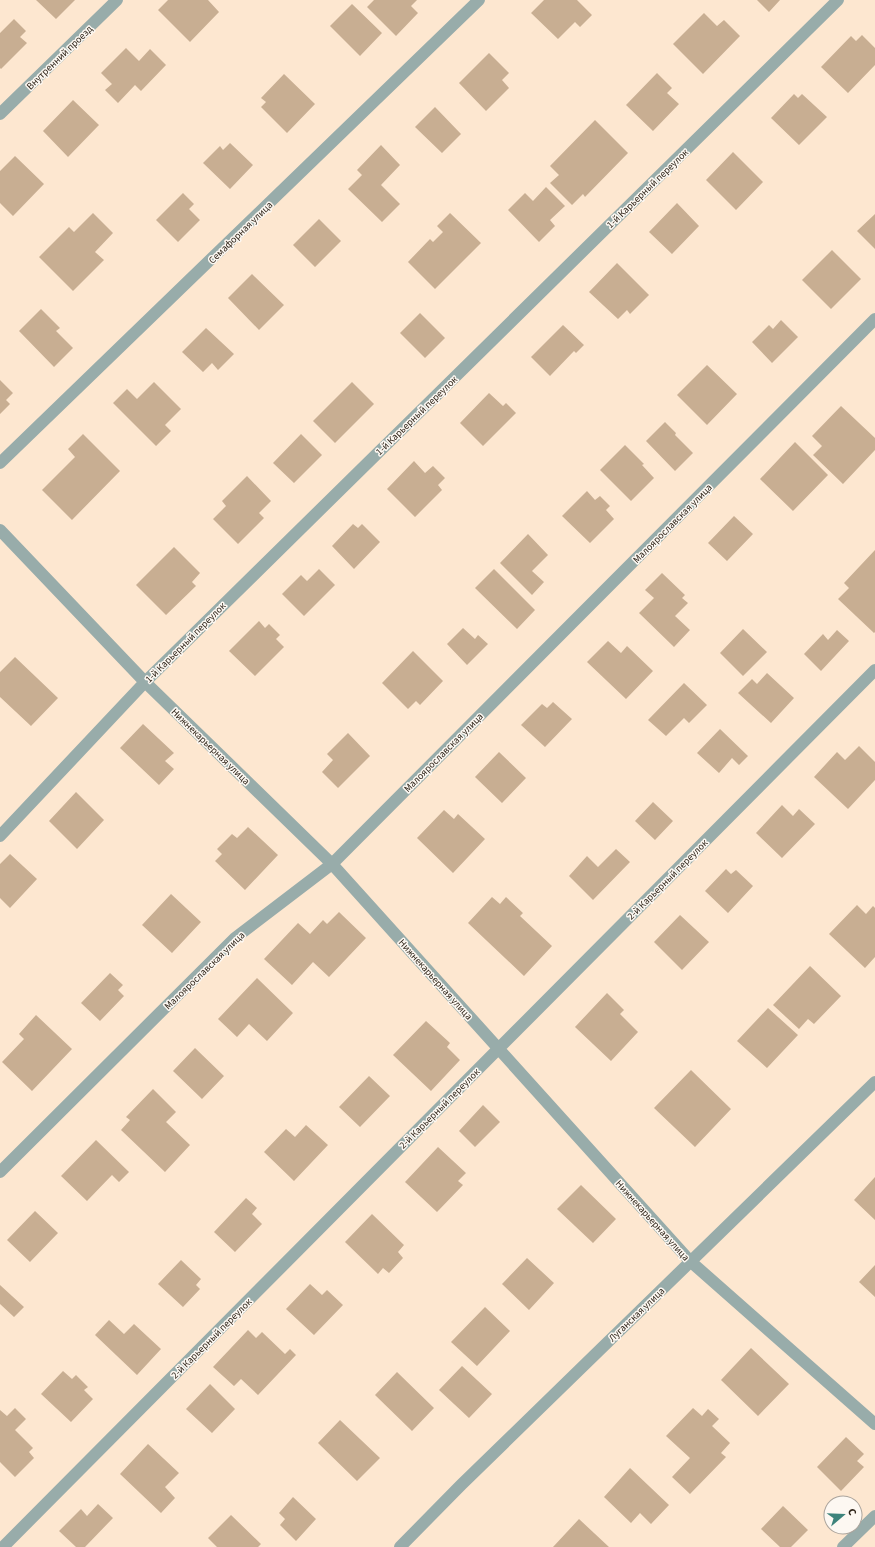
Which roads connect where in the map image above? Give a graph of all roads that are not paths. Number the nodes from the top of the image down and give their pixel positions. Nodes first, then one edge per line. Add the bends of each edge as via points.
1 (117, 0) edge
2 (479, 0) edge
3 (838, 0) edge
4 (0, 114) edge
5 (875, 319) edge
6 (0, 464) edge
7 (0, 530) edge
8 (875, 670) edge
9 (144, 682) junction
10 (0, 836) edge
11 (332, 864) junction
12 (498, 1049) junction
13 (875, 1082) edge
14 (0, 1172) edge
15 (690, 1261) junction
16 (875, 1424) edge
17 (875, 1516) edge
18 (3, 1547) edge
19 (400, 1547) edge
20 (844, 1547) edge

1 - 4 street, Внутренний проезд
2 - 6 street, Семафорная улица
3 - 9 street, 1-й Карьерный переулок
5 - 11 street, Малоярославская улица
7 - 9 street, Нижнекарьерная улица
8 - 12 street, 2-й Карьерный переулок
9 - 10 street, 1-й Карьерный переулок
9 - 11 street, Нижнекарьерная улица
11 - 12 street, Нижнекарьерная улица
11 - 14 street, Малоярославская улица via 236,938
12 - 15 street, Нижнекарьерная улица
12 - 18 street, 2-й Карьерный переулок
13 - 15 street, Луганская улица
15 - 16 street, Нижнекарьерная улица
15 - 19 street, Луганская улица
17 - 20 street

